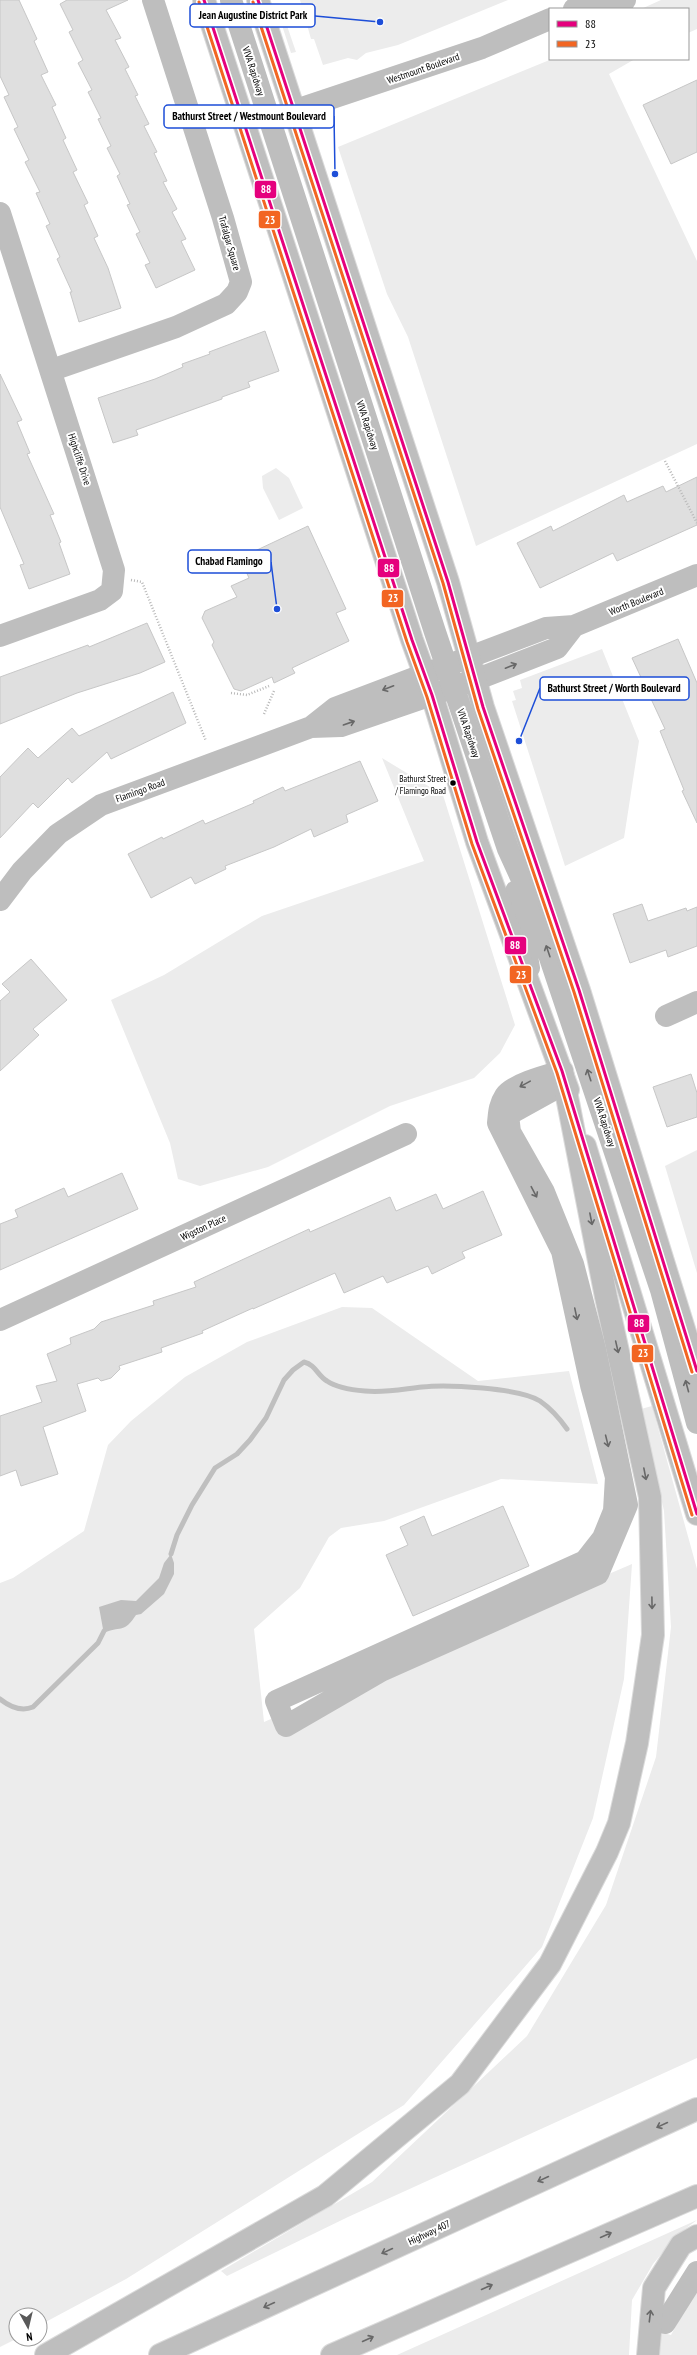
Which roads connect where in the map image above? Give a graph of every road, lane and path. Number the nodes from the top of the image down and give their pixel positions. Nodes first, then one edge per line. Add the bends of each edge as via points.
1 (153, 0) edge
2 (204, 0) edge
3 (231, 0) edge
4 (258, 0) edge
5 (592, 0) edge
6 (625, 0) edge
7 (576, 8) edge
8 (607, 8) edge
9 (549, 20) edge
10 (549, 33) edge
11 (295, 116) junction
12 (0, 213) edge
13 (52, 370) junction
14 (664, 461) dead end
15 (697, 523) edge
16 (113, 576) junction
17 (694, 583) edge
18 (574, 626) junction
19 (0, 636) edge
20 (469, 658) junction
21 (446, 666) junction
22 (424, 674) junction
23 (475, 680) junction
24 (269, 686) dead end
25 (453, 688) junction
26 (274, 691) dead end
27 (231, 693) dead end
28 (432, 695) junction
29 (264, 714) dead end
30 (311, 727) junction
31 (206, 741) dead end
32 (508, 849) junction
33 (0, 900) edge
34 (535, 998) junction
35 (697, 1002) edge
36 (666, 1016) dead end
37 (563, 1077) junction
38 (406, 1134) dead end
39 (0, 1320) edge
40 (697, 1371) edge
41 (697, 1423) edge
42 (697, 1514) edge
43 (697, 2109) edge
44 (697, 2196) edge
45 (697, 2236) edge
46 (697, 2272) edge
47 (665, 2323) dead end
48 (46, 2355) edge
49 (160, 2355) edge
50 (332, 2355) edge
51 (648, 2355) edge

1 - 13 main road, Trafalgar Square via 241,282 237,292 226,304 176,327
2 - 22 main road
3 - 21 main road, VIVA Rapidway
4 - 11 main road
5 - 7 main road
6 - 8 main road
9 - 11 main road, Westmount Boulevard via 482,48
10 - 11 main road, Westmount Boulevard via 506,52
11 - 20 main road via 448,582
12 - 13 main road, Highcliffe Drive
13 - 16 main road, Highcliffe Drive via 101,526 114,570
14 - 15 path
16 - 19 main road, Highcliffe Drive via 112,591 100,600
16 - 31 path via 142,582
17 - 18 main road, Worth Boulevard
18 - 20 main road, Worth Boulevard via 546,628
23 -> 18 main road, Worth Boulevard via 557,648
20 - 21 main road, Worth Boulevard
20 - 23 main road
21 - 22 main road, Flamingo Road
21 - 25 main road, VIVA Rapidway
22 - 28 main road
22 -> 30 main road, Flamingo Road via 335,708
23 - 25 main road, Worth Boulevard
23 - 40 main road via 581,997
24 - 27 path via 247,695
25 - 28 main road, Flamingo Road
25 - 32 main road, VIVA Rapidway
26 - 29 path
30 -> 28 main road, Flamingo Road via 341,726
28 - 34 main road via 477,842
30 - 33 main road, Flamingo Road via 100,805 58,834 22,870
32 - 34 main road, VIVA Rapidway
41 -> 32 main road, VIVA Rapidway via 661,1290 529,895
34 - 37 main road
35 - 36 main road
37 -> 37 main road via 530,1081 506,1095 500,1108 498,1124 562,1251 591,1385 616,1477 614,1510 603,1538 585,1561 276,1701 286,1726 381,1671 598,1574 627,1505 595,1349 573,1264 544,1192 510,1132 508,1115
37 - 42 main road
37 -> 48 main road via 606,1298 650,1497 653,1634 637,1743 619,1823 550,1964 460,2084 325,2196
38 - 39 main road, Wigston Place
43 -> 49 main road, Highway 407
50 -> 44 main road
51 -> 45 main road via 654,2288 681,2245
46 - 47 main road

